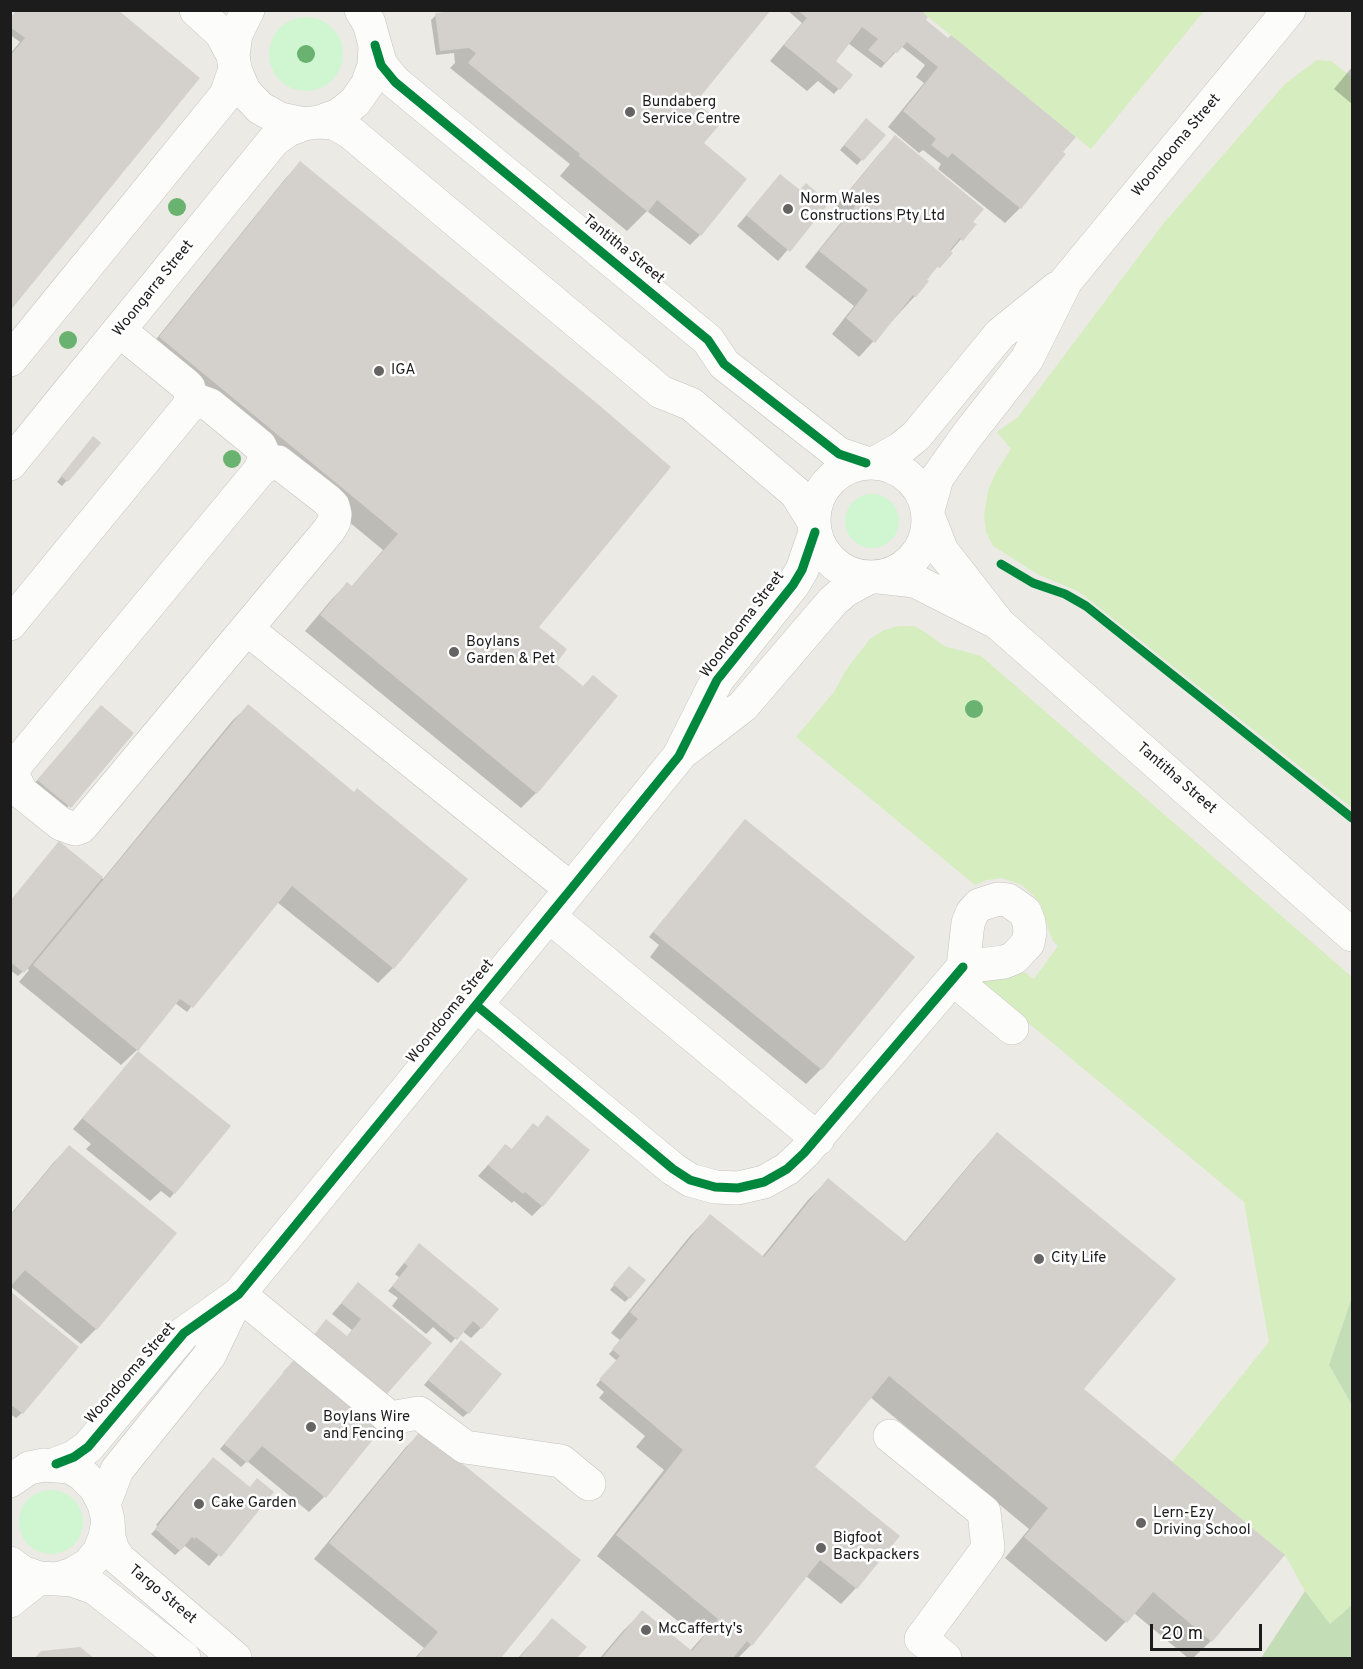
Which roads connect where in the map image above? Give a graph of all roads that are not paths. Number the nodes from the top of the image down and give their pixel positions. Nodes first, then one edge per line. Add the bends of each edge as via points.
1 (196, 10) edge
2 (248, 10) edge
3 (1289, 10) edge
4 (372, 26) edge
5 (234, 62) junction
6 (312, 123) junction
7 (1066, 281) junction
8 (120, 331) junction
9 (10, 360) edge
10 (188, 406) junction
11 (870, 463) junction
12 (10, 464) edge
13 (260, 470) junction
14 (928, 514) junction
15 (814, 527) junction
16 (874, 577) junction
17 (10, 624) edge
18 (999, 624) junction
19 (247, 629) junction
20 (679, 756) junction
21 (16, 788) edge
22 (571, 889) junction
23 (549, 916) junction
24 (1353, 935) edge
25 (476, 1005) junction
26 (1012, 1028) dead end
27 (818, 1139) junction
28 (239, 1294) junction
29 (890, 1436) dead end
30 (10, 1461) edge
31 (50, 1465) junction
32 (10, 1481) edge
33 (589, 1484) dead end
34 (106, 1512) junction
35 (10, 1563) edge
36 (48, 1578) junction
37 (10, 1601) edge
38 (923, 1652) edge
39 (184, 1659) edge
40 (235, 1659) edge

1 - 5 street via 221,33
2 - 5 street via 236,34
3 - 7 street, Woondooma Street
4 - 6 street, Woongarra Street via 374,66 368,85 339,115
4 - 11 street, Tantitha Street via 381,66 395,82 708,340 724,364 839,454
5 - 6 street via 244,91 260,108 280,119
5 - 9 street via 226,95
6 - 8 street, Woongarra Street via 288,130 274,140
6 - 15 street via 334,123 350,132 661,392 691,404 796,493
7 - 11 street, Woondooma Street via 1000,334 916,436 900,449
7 - 14 street, Woondooma Street via 1027,359 937,478
8 - 10 street via 189,388
8 - 12 street, Woongarra Street
10 - 13 street via 199,401 210,405 260,446 265,457
10 - 17 street
11 - 14 street via 890,466 909,478 924,495
11 - 15 street via 849,467 828,482 816,505
13 - 19 street via 272,462 285,466 327,500 335,514 329,530
13 - 21 street via 19,761 14,778
14 - 16 street via 927,535 921,550 895,572
14 - 18 street, Tantitha Street via 942,551
15 - 16 street via 820,546 841,569
15 - 20 street, Woondooma Street via 802,570 717,680
16 - 18 street, Tantitha Street via 915,581
16 - 20 street, Woondooma Street via 833,601 743,706
18 - 24 street, Tantitha Street
19 - 21 street via 81,827 61,824
19 - 22 street
20 - 22 street, Woondooma Street
22 - 23 street, Woondooma Street
23 - 25 street, Woondooma Street
23 - 27 street
25 - 27 street via 690,1179 715,1187 738,1188 764,1182 787,1169
25 - 28 street, Woondooma Street
26 - 27 street via 958,973
28 - 31 street, Woondooma Street via 184,1333 88,1447 75,1457
28 - 33 street via 390,1418 419,1413 465,1447 561,1461
28 - 34 street, Woondooma Street via 209,1356 117,1470
29 - 38 street via 984,1512 988,1548
30 - 31 street
31 - 32 street, Woondooma Street via 29,1468
31 - 34 street via 70,1467 82,1474 95,1487
34 - 36 street, Woondooma Street via 105,1537 88,1565 73,1574
34 - 40 street, Targo Street via 109,1538 119,1559
35 - 36 street via 22,1572
36 - 37 street
36 - 39 street via 72,1580 95,1588

